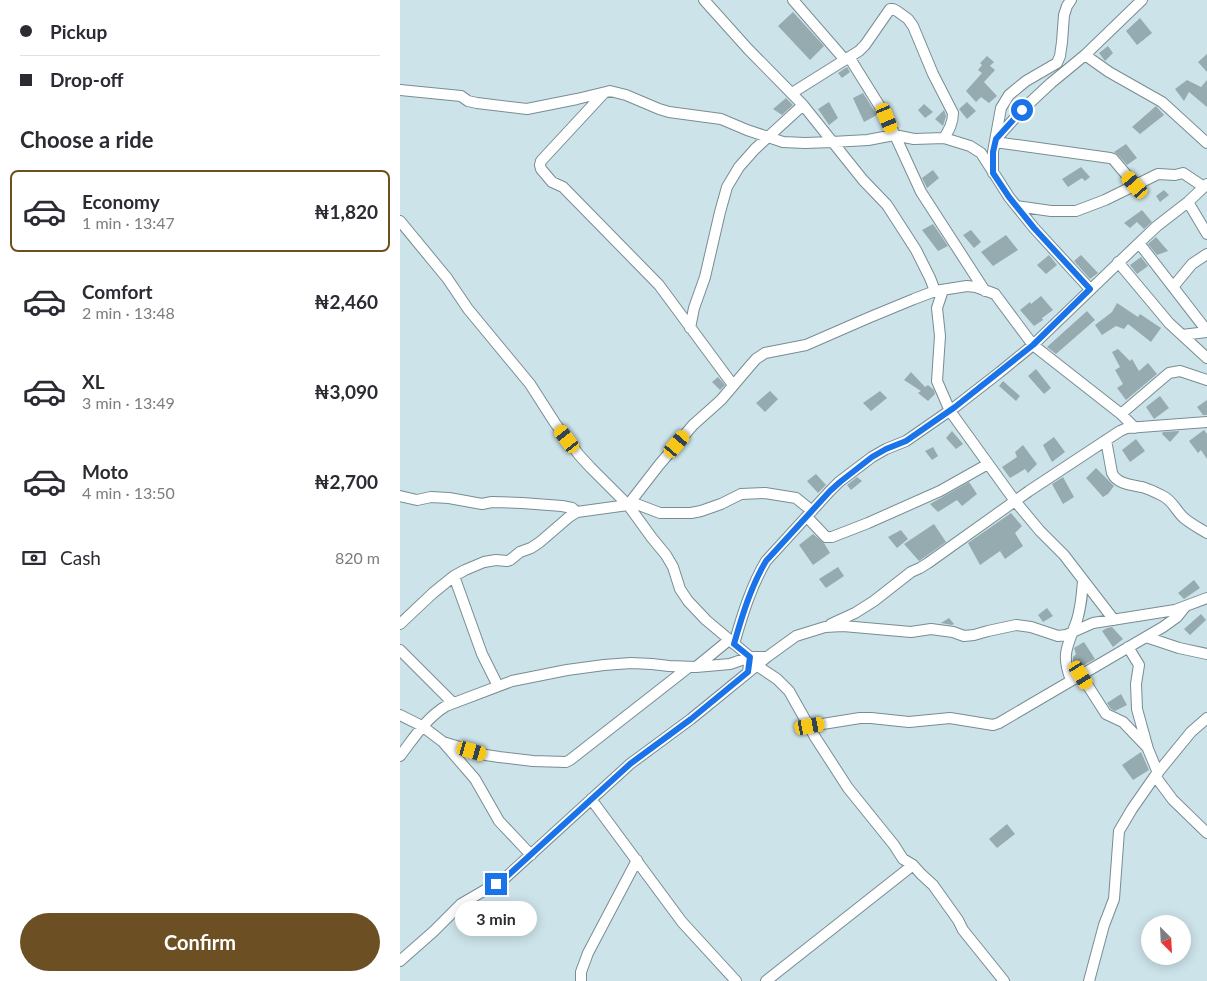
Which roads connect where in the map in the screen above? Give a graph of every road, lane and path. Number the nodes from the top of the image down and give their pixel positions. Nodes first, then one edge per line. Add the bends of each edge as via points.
1 (704, 0) edge
2 (793, 0) edge
3 (1070, 0) edge
4 (1142, 0) edge
5 (1084, 54) junction
6 (847, 58) junction
7 (400, 90) edge
8 (604, 92) junction
9 (792, 94) junction
10 (803, 105) junction
11 (894, 135) junction
12 (767, 137) junction
13 (944, 138) junction
14 (996, 141) junction
15 (832, 142) junction
16 (1207, 143) edge
17 (993, 173) junction
18 (1135, 185) junction
19 (1206, 185) edge
20 (1188, 202) junction
21 (1016, 206) junction
22 (400, 221) edge
23 (1207, 234) edge
24 (1139, 243) junction
25 (1207, 254) edge
26 (1118, 262) junction
27 (1173, 287) junction
28 (1090, 289) junction
29 (939, 290) junction
30 (985, 291) junction
31 (690, 328) junction
32 (1207, 332) edge
33 (1182, 335) junction
34 (1033, 345) junction
35 (1207, 358) edge
36 (1207, 380) edge
37 (733, 385) junction
38 (950, 411) junction
39 (1121, 414) junction
40 (1207, 422) edge
41 (1135, 428) junction
42 (1106, 440) junction
43 (988, 464) junction
44 (400, 496) edge
45 (1015, 501) junction
46 (629, 503) junction
47 (577, 512) junction
48 (809, 514) junction
49 (1207, 533) edge
50 (454, 576) junction
51 (1083, 580) junction
52 (1207, 598) edge
53 (1185, 607) junction
54 (1114, 620) junction
55 (400, 624) edge
56 (825, 627) junction
57 (1072, 632) junction
58 (1146, 637) junction
59 (732, 642) junction
60 (1128, 647) junction
61 (400, 650) edge
62 (1207, 654) edge
63 (751, 665) junction
64 (692, 667) junction
65 (1076, 677) junction
66 (498, 686) junction
67 (453, 703) junction
68 (400, 715) edge
69 (1207, 718) edge
70 (422, 726) junction
71 (810, 726) junction
72 (443, 742) junction
73 (1148, 749) junction
74 (400, 756) edge
75 (1156, 774) junction
76 (591, 799) junction
77 (1207, 833) edge
78 (530, 854) junction
79 (636, 860) junction
80 (913, 864) junction
81 (400, 961) edge
82 (581, 981) edge
83 (736, 981) edge
84 (766, 981) edge
85 (1004, 981) edge
86 (1089, 981) edge

1 - 9 street
2 - 6 street
3 - 14 street via 1064,15 1057,63 1009,95 1001,108
4 - 5 street
5 - 14 street via 1022,110
5 - 16 street via 1108,72 1162,102
6 - 9 street
6 - 11 street via 883,111
6 - 13 street via 865,45 890,9 908,19 953,113 952,125
7 - 8 street via 461,96 477,103 527,109
8 - 12 street via 626,95 669,112 721,119
8 - 31 street via 540,165 552,182 563,187 649,274
9 - 10 street
10 - 12 street
10 - 15 street
11 - 13 street via 914,139
11 - 15 street
11 - 30 street via 922,192
12 - 15 street via 791,143
12 - 31 street via 739,167 727,187
13 - 17 street via 976,149
14 - 17 street
14 - 18 street via 1110,158
15 - 29 street via 892,211
17 - 21 street
18 - 19 street via 1158,174 1183,173
18 - 21 street via 1076,211
19 - 20 street
20 - 23 street
20 - 24 street
21 - 28 street
22 - 46 street via 530,384 579,455
24 - 26 street
24 - 27 street
25 - 27 street via 1192,264
26 - 28 street
26 - 33 street
27 - 32 street
28 - 34 street
29 - 30 street via 967,286
29 - 37 street via 806,345 765,353
29 - 38 street via 937,381
30 - 34 street via 995,294
31 - 37 street
32 - 33 street
33 - 35 street
34 - 38 street
34 - 39 street
36 - 39 street via 1180,371 1169,373
37 - 46 street via 692,425
38 - 43 street
38 - 48 street via 906,441 872,457 840,482
39 - 41 street
40 - 41 street
41 - 42 street via 1127,428
42 - 45 street
42 - 49 street via 1114,477 1171,500 1185,519
43 - 45 street
43 - 48 street via 940,491 832,536 826,537
44 - 47 street via 417,500 431,497 482,504 562,506
45 - 51 street
45 - 56 street via 868,605
46 - 47 street
46 - 48 street via 660,514 691,513 741,494 765,493 796,498
46 - 59 street via 666,555 688,601
47 - 50 street via 540,542 510,560 484,562
48 - 59 street via 766,561
50 - 55 street
50 - 66 street via 479,647
51 - 54 street
51 - 57 street via 1081,607
52 - 53 street
53 - 54 street
53 - 58 street via 1177,617
54 - 57 street via 1093,623
56 - 57 street via 911,632 931,629 964,636 1016,625 1058,636
56 - 63 street via 796,636
57 - 65 street via 1065,656 1067,668
58 - 60 street
58 - 62 street
59 - 63 street
59 - 64 street
60 - 65 street
60 - 73 street via 1138,665 1137,709
61 - 67 street
63 - 64 street
63 - 71 street via 770,673 784,685
63 - 76 street via 691,719 630,764
64 - 66 street via 631,663 604,665 520,679
64 - 72 street via 566,762 486,755
65 - 71 street via 993,726 950,718 909,722 860,718
65 - 73 street via 1106,714 1123,722
66 - 67 street
67 - 70 street
68 - 70 street
69 - 75 street
70 - 72 street
70 - 74 street
71 - 80 street via 848,788 903,859
72 - 78 street via 475,779 499,821
73 - 75 street
75 - 77 street via 1173,800
75 - 86 street via 1119,831 1114,899
76 - 78 street
76 - 79 street
78 - 81 street via 504,879 461,904
79 - 82 street via 588,953
79 - 83 street via 682,922
80 - 84 street
80 - 85 street via 933,885 965,934

